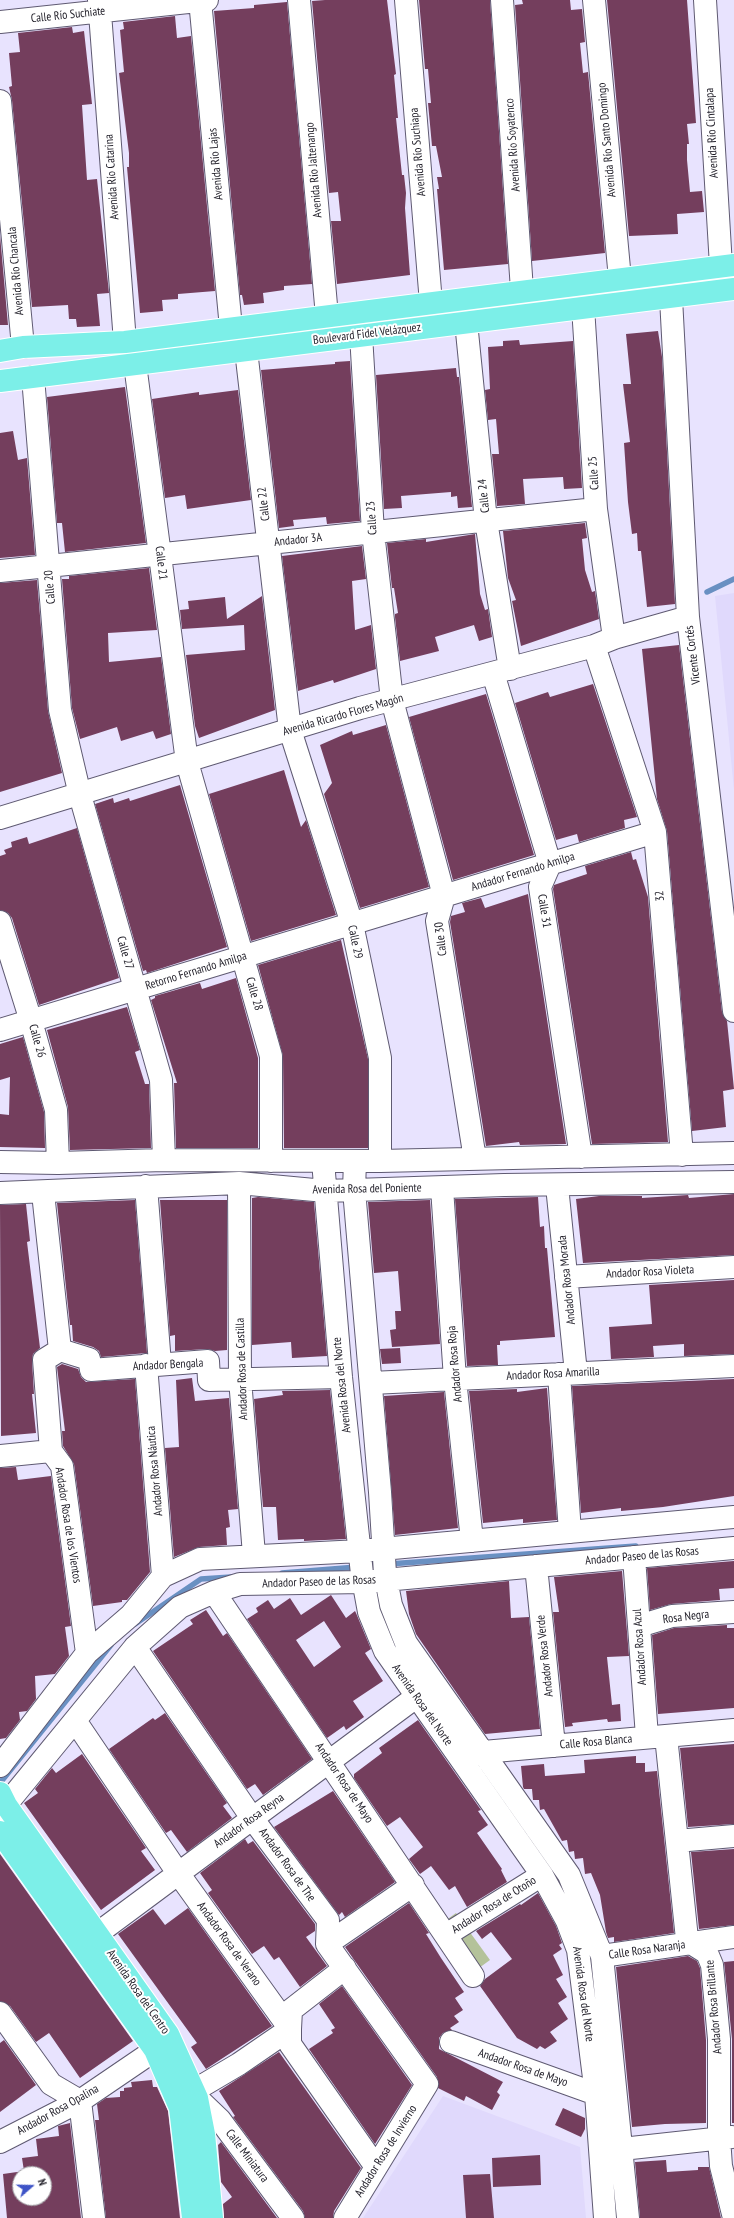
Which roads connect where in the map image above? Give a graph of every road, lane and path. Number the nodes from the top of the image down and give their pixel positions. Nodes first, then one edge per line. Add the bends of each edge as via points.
1 (202, 0) edge
2 (300, 0) edge
3 (406, 0) edge
4 (502, 0) edge
5 (594, 0) edge
6 (705, 0) edge
7 (100, 6) edge
8 (0, 22) edge
9 (0, 101) edge
10 (727, 266) edge
11 (620, 279) junction
12 (734, 289) edge
13 (522, 290) junction
14 (671, 298) junction
15 (430, 303) junction
16 (583, 307) junction
17 (327, 316) junction
18 (466, 322) junction
19 (231, 328) junction
20 (361, 335) junction
21 (329, 339) junction
22 (125, 342) junction
23 (23, 347) junction
24 (246, 350) junction
25 (0, 351) edge
26 (135, 364) junction
27 (32, 377) junction
28 (0, 381) edge
29 (596, 510) junction
30 (486, 520) junction
31 (373, 532) junction
32 (268, 543) junction
33 (160, 554) junction
34 (48, 566) junction
35 (0, 571) edge
36 (688, 617) junction
37 (614, 638) junction
38 (594, 646) junction
39 (501, 671) junction
40 (392, 700) junction
41 (290, 730) junction
42 (187, 762) junction
43 (80, 795) junction
44 (0, 818) edge
45 (655, 832) junction
46 (550, 864) junction
47 (444, 896) junction
48 (391, 912) joint
49 (0, 922) edge
50 (352, 924) junction
51 (243, 956) junction
52 (135, 989) junction
53 (734, 1011) edge
54 (32, 1021) junction
55 (0, 1030) edge
56 (734, 1153) edge
57 (682, 1155) junction
58 (581, 1157) junction
59 (475, 1159) junction
60 (164, 1160) junction
61 (271, 1161) junction
62 (323, 1161) junction
63 (355, 1161) junction
64 (380, 1161) junction
65 (0, 1162) edge
66 (58, 1163) junction
67 (734, 1182) edge
68 (239, 1183) junction
69 (146, 1186) junction
70 (558, 1186) junction
71 (442, 1188) junction
72 (354, 1190) junction
73 (325, 1191) junction
74 (0, 1193) edge
75 (43, 1193) junction
76 (734, 1267) edge
77 (566, 1277) junction
78 (60, 1350) junction
79 (153, 1365) junction
80 (734, 1366) edge
81 (568, 1374) junction
82 (341, 1377) junction
83 (240, 1379) junction
84 (455, 1379) junction
85 (371, 1383) junction
86 (51, 1451) junction
87 (0, 1456) edge
88 (734, 1517) edge
89 (570, 1532) junction
90 (472, 1541) junction
91 (734, 1548) edge
92 (254, 1555) junction
93 (634, 1557) junction
94 (384, 1565) junction
95 (361, 1566) junction
96 (536, 1566) junction
97 (164, 1576) junction
98 (214, 1592) junction
99 (734, 1612) edge
100 (639, 1626) junction
101 (135, 1647) junction
102 (87, 1653) junction
103 (416, 1697) junction
104 (76, 1722) junction
105 (734, 1730) edge
106 (656, 1737) junction
107 (554, 1746) junction
108 (484, 1752) junction
109 (458, 1755) junction
110 (329, 1761) junction
111 (0, 1766) edge
112 (2, 1801) edge
113 (252, 1818) junction
114 (0, 1832) edge
115 (734, 1836) edge
116 (677, 1841) junction
117 (178, 1873) junction
118 (542, 1875) junction
119 (413, 1885) junction
120 (446, 1935) junction
121 (734, 1937) edge
122 (90, 1939) junction
123 (691, 1943) junction
124 (327, 1944) junction
125 (602, 1956) junction
126 (345, 1968) junction
127 (473, 1976) dead end
128 (0, 2013) edge
129 (290, 2029) junction
130 (726, 2039) edge
131 (451, 2042) dead end
132 (155, 2050) junction
133 (196, 2094) junction
134 (596, 2094) junction
135 (80, 2101) junction
136 (726, 2138) edge
137 (0, 2142) edge
138 (622, 2149) junction
139 (376, 2167) junction
140 (94, 2218) edge
141 (193, 2218) edge
142 (212, 2218) edge
143 (293, 2218) edge
144 (345, 2218) edge
145 (605, 2218) edge
146 (628, 2218) edge
147 (734, 2218) edge

1 - 7 street, Calle Río Suchiate
1 - 19 street, Avenida Río Lajas
2 - 17 street, Avenida Río Jaltenango
3 - 15 street, Avenida Río Suchiapa
4 - 13 street, Avenida Río Soyatenco
5 - 11 street, Avenida Río Santo Domingo
6 - 10 street, Avenida Río Cintalapa
7 - 8 street, Calle Río Suchiate
7 - 22 street, Avenida Río Catarina
9 - 23 street, Avenida Río Chancala
10 - 11 main road, Boulevard Fidel Velázquez
11 - 13 main road, Boulevard Fidel Velázquez
12 - 14 main road, Boulevard Fidel Velázquez
13 - 15 main road, Boulevard Fidel Velázquez
14 - 16 main road, Boulevard Fidel Velázquez
14 - 36 street, Vicente Cortés
15 - 17 main road, Boulevard Fidel Velázquez
16 - 18 main road, Boulevard Fidel Velázquez
16 - 29 street, Calle 25
17 - 19 main road, Boulevard Fidel Velázquez
17 - 21 street, Avenida Río Jaltenango
18 - 20 main road, Boulevard Fidel Velázquez
18 - 30 street, Calle 24
19 - 22 main road, Boulevard Fidel Velázquez
20 - 21 main road, Boulevard Fidel Velázquez
20 - 31 street, Calle 23
21 - 24 main road, Boulevard Fidel Velázquez
22 - 23 main road, Boulevard Fidel Velázquez
23 - 25 main road, Boulevard Fidel Velázquez
24 - 26 main road, Boulevard Fidel Velázquez
24 - 32 street, Calle 22
26 - 27 main road, Boulevard Fidel Velázquez
26 - 33 street, Calle 21
27 - 28 main road, Boulevard Fidel Velázquez
27 - 34 street, Calle 20
29 - 30 street, Andador 3A
29 - 37 street, Calle 25
30 - 31 street, Andador 3A
30 - 39 street, Calle 24
31 - 32 street, Andador 3A
31 - 40 street, Calle 23
32 - 33 street, Andador 3A
32 - 41 street, Calle 22
33 - 34 street, Andador 3A
33 - 42 street, Calle 21
34 - 35 street, Andador 3A
34 - 43 street, Calle 20 via 60,710
36 - 37 street, Avenida Ricardo Flores Magón
36 - 53 street, Vicente Cortés
37 - 38 street, Avenida Ricardo Flores Magón
38 - 39 street, Avenida Ricardo Flores Magón
38 - 45 street, 32
39 - 40 street, Avenida Ricardo Flores Magón
39 - 46 street
40 - 41 street, Avenida Ricardo Flores Magón
40 - 47 street
41 - 42 street, Avenida Ricardo Flores Magón
41 - 50 street, Calle 29
42 - 43 street, Avenida Ricardo Flores Magón
42 - 51 street, Calle 28
43 - 44 street, Avenida Ricardo Flores Magón
43 - 52 street, Calle 27
45 - 46 street, Andador Fernando Amilpa
45 - 57 street, 32
46 - 47 street, Andador Fernando Amilpa
46 - 58 street, Calle 31 via 540,887
47 - 48 street, Andador Fernando Amilpa
47 - 59 street, Calle 30 via 437,921
48 - 50 street, Retorno Fernando Amilpa
49 - 54 street, Calle 26
50 - 51 street, Retorno Fernando Amilpa
50 - 64 street, Calle 29 via 380,1058
51 - 52 street, Retorno Fernando Amilpa
51 - 61 street, Calle 28 via 271,1056
52 - 54 street, Retorno Fernando Amilpa
52 - 60 street, Calle 27 via 161,1080
54 - 55 street, Retorno Fernando Amilpa
54 - 66 street, Calle 26 via 56,1110
56 - 57 street
57 - 58 street
58 - 59 street
59 - 64 street
60 - 61 street
60 - 66 street
61 - 62 street
62 - 63 street
62 - 73 street, Avenida Rosa del Norte
63 - 64 street
63 - 72 street, Avenida Rosa del Norte
65 - 66 street
67 - 70 street, Avenida Rosa del Poniente
68 - 69 street, Avenida Rosa del Poniente
68 - 73 street, Avenida Rosa del Poniente
68 - 83 street, Andador Rosa de Castilla
69 - 75 street, Avenida Rosa del Poniente
69 - 79 street, Andador Rosa Náutica
70 - 71 street, Avenida Rosa del Poniente
70 - 77 street, Andador Rosa Morada
71 - 72 street, Avenida Rosa del Poniente
71 - 84 street, Andador Rosa Roja
72 - 73 street, Avenida Rosa del Poniente
72 - 85 street, Avenida Rosa del Norte
73 - 82 street, Avenida Rosa del Norte
74 - 75 street, Avenida Rosa del Poniente
75 - 78 street
76 - 77 street, Andador Rosa Violeta
77 - 81 street, Andador Rosa Morada
78 - 79 street, Andador Bengala via 89,1359 91,1370
78 - 86 street, Andador Rosa de los Vientos via 44,1360
79 - 83 street, Andador Bengala via 208,1361 209,1380
79 - 97 street, Andador Rosa Náutica
80 - 81 street, Andador Rosa Amarilla
81 - 84 street, Andador Rosa Amarilla
81 - 89 street, Andador Rosa Morada
82 - 83 street, Andador Bengala
82 - 95 street, Avenida Rosa del Norte
83 - 92 street, Andador Rosa de Castilla
84 - 85 street, Andador Rosa Amarilla
84 - 90 street, Andador Rosa Roja
85 - 94 street, Avenida Rosa del Norte
86 - 87 street
86 - 102 street, Andador Rosa de los Vientos via 62,1466
88 - 89 street, Andador Paseo de las Rosas
89 - 90 street, Andador Paseo de las Rosas
90 - 94 street, Andador Paseo de las Rosas
91 - 93 street, Andador Paseo de las Rosas
92 - 95 street, Andador Paseo de las Rosas
92 - 97 street, Andador Paseo de las Rosas via 200,1559
93 - 96 street, Andador Paseo de las Rosas
93 - 100 street, Andador Rosa Azul
94 - 95 street, Andador Paseo de las Rosas
94 - 95 street, Andador Paseo de las Rosas
94 - 96 street, Andador Paseo de las Rosas
94 - 108 street, Avenida Rosa del Norte via 390,1605 406,1643
95 - 98 street, Andador Paseo de las Rosas via 240,1584
95 - 103 street, Avenida Rosa del Norte via 369,1612 385,1651
96 - 107 street, Andador Rosa Verde
97 - 102 street, Andador Paseo de las Rosas via 131,1615
98 - 101 street, Andador Paseo de las Rosas via 180,1607
98 - 110 street, Andador Rosa de Mayo
99 - 100 street, Rosa Negra via 672,1616
100 - 106 street, Andador Rosa Azul
101 - 104 street, Andador Paseo de las Rosas
101 - 113 street, Andador Rosa de The
102 - 111 street, Andador Paseo de las Rosas
103 - 109 street, Avenida Rosa del Norte
103 - 110 street, Andador Rosa Reyna
104 - 112 street, Andador Paseo de las Rosas
104 - 117 street, Andador Rosa de Verano
105 - 106 street, Calle Rosa Blanca
106 - 107 street, Calle Rosa Blanca
106 - 116 street via 672,1791
107 - 108 street, Calle Rosa Blanca
108 - 109 street, Calle Rosa Blanca
108 - 125 street, Avenida Rosa del Norte via 569,1875
109 - 118 street, Avenida Rosa del Norte
110 - 113 street, Andador Rosa Reyna
110 - 119 street, Andador Rosa de Mayo
112 - 122 main road, Avenida Rosa del Centro
113 - 117 street, Andador Rosa Reyna
113 - 124 street, Andador Rosa de The via 328,1920
114 - 122 main road, Avenida Rosa del Centro
115 - 116 street
116 - 123 street via 687,1939
117 - 122 street, Andador Rosa Reyna
117 - 129 street, Andador Rosa de Verano
118 - 120 street, Andador Rosa de Otoño
118 - 134 street, Avenida Rosa del Norte via 567,1921 578,1950
119 - 120 street, Andador Rosa de Mayo
119 - 124 street
120 - 127 street, Andador Rosa de Mayo
121 - 123 street, Calle Rosa Naranja
122 - 132 main road, Avenida Rosa del Centro
122 - 133 main road, Avenida Rosa del Centro via 168,2034
123 - 125 street, Calle Rosa Naranja
123 - 130 street, Andador Rosa Brillante via 712,1958
124 - 126 street
125 - 138 street, Avenida Rosa del Norte
126 - 129 street via 290,2010
126 - 139 street, Andador Rosa de Invierno via 427,2084
128 - 135 street via 50,2084
129 - 133 street
129 - 139 street, Andador Rosa de Verano via 290,2044
130 - 136 street, Andador Rosa Brillante
131 - 134 street, Andador Rosa de Mayo
132 - 135 street, Andador Rosa Opalina
132 - 141 main road, Avenida Rosa del Centro via 180,2108
133 - 142 main road, Avenida Rosa del Centro via 204,2134
133 - 143 street, Calle Miniatura via 220,2120
134 - 145 street, Avenida Rosa del Norte
135 - 137 street, Andador Rosa Opalina
135 - 140 street
136 - 138 street
136 - 147 street, Andador Rosa Brillante via 721,2166
138 - 146 street, Avenida Rosa del Norte
139 - 144 street, Andador Rosa de Invierno

